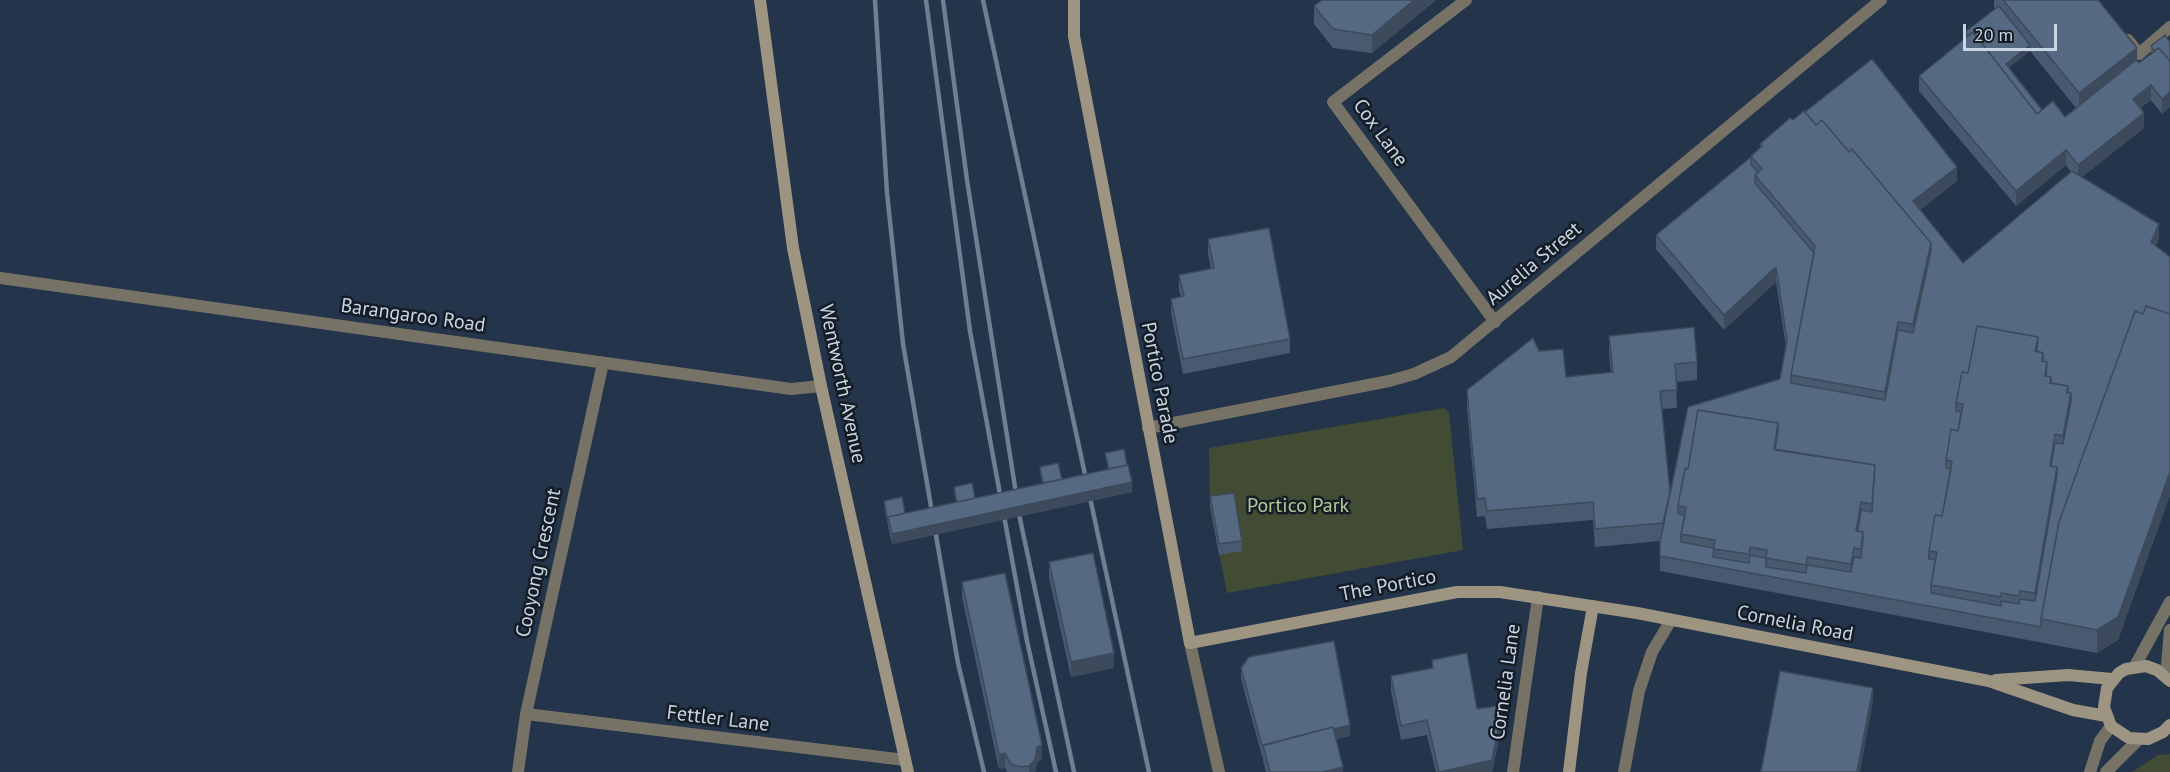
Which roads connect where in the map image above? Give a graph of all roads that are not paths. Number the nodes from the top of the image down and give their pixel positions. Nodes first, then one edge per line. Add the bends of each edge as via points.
1 (760, 0) edge
2 (1074, 0) edge
3 (1466, 0) edge
4 (1881, 0) edge
5 (2118, 27) edge
6 (2170, 27) edge
7 (0, 278) edge
8 (1495, 321) junction
9 (603, 363) junction
10 (821, 386) junction
11 (1148, 428) junction
12 (1538, 597) junction
13 (2170, 602) edge
14 (1593, 606) junction
15 (1671, 620) junction
16 (2170, 630) edge
17 (1190, 644) junction
18 (2135, 666) junction
19 (2112, 679) junction
20 (2168, 679) edge
21 (1989, 681) junction
22 (526, 714) junction
23 (2109, 721) junction
24 (2170, 725) edge
25 (2139, 740) junction
26 (907, 766) edge
27 (518, 772) edge
28 (1219, 772) edge
29 (1513, 772) edge
30 (1569, 772) edge
31 (1624, 772) edge
32 (2090, 772) edge
33 (2106, 772) edge

1 - 10 main road, Wentworth Avenue via 793,248
2 - 11 main road, Portico Parade via 1074,36
3 - 8 street, Cox Lane via 1333,102
4 - 8 street, Aurelia Street
5 - 6 street via 2139,54
7 - 9 street, Barangaroo Road
8 - 11 street, Aurelia Street via 1451,357 1414,374
9 - 10 street, Barangaroo Road via 791,389
9 - 22 street, Cooyong Crescent
10 - 26 main road, Wentworth Avenue
11 - 17 main road, Portico Parade
12 - 14 main road, The Portico
12 - 17 main road, The Portico via 1457,592
12 - 29 street, Cornelia Lane
13 - 18 street
14 - 15 main road, Cornelia Road
14 - 30 main road
15 - 21 main road, Cornelia Road
15 - 31 street via 1652,652 1639,691
16 - 20 street
17 - 28 street, Portico Parade
18 - 19 main road
18 - 20 main road via 2146,666
19 - 21 main road, Cornelia Road via 2068,675
19 - 23 main road via 2104,697
21 - 23 main road, Cornelia Road
22 - 26 street, Fettler Lane
22 - 27 street, Cooyong Crescent
23 - 25 main road, Cornelia Road via 2119,733
23 - 32 street
24 - 25 main road via 2156,736
25 - 33 street

